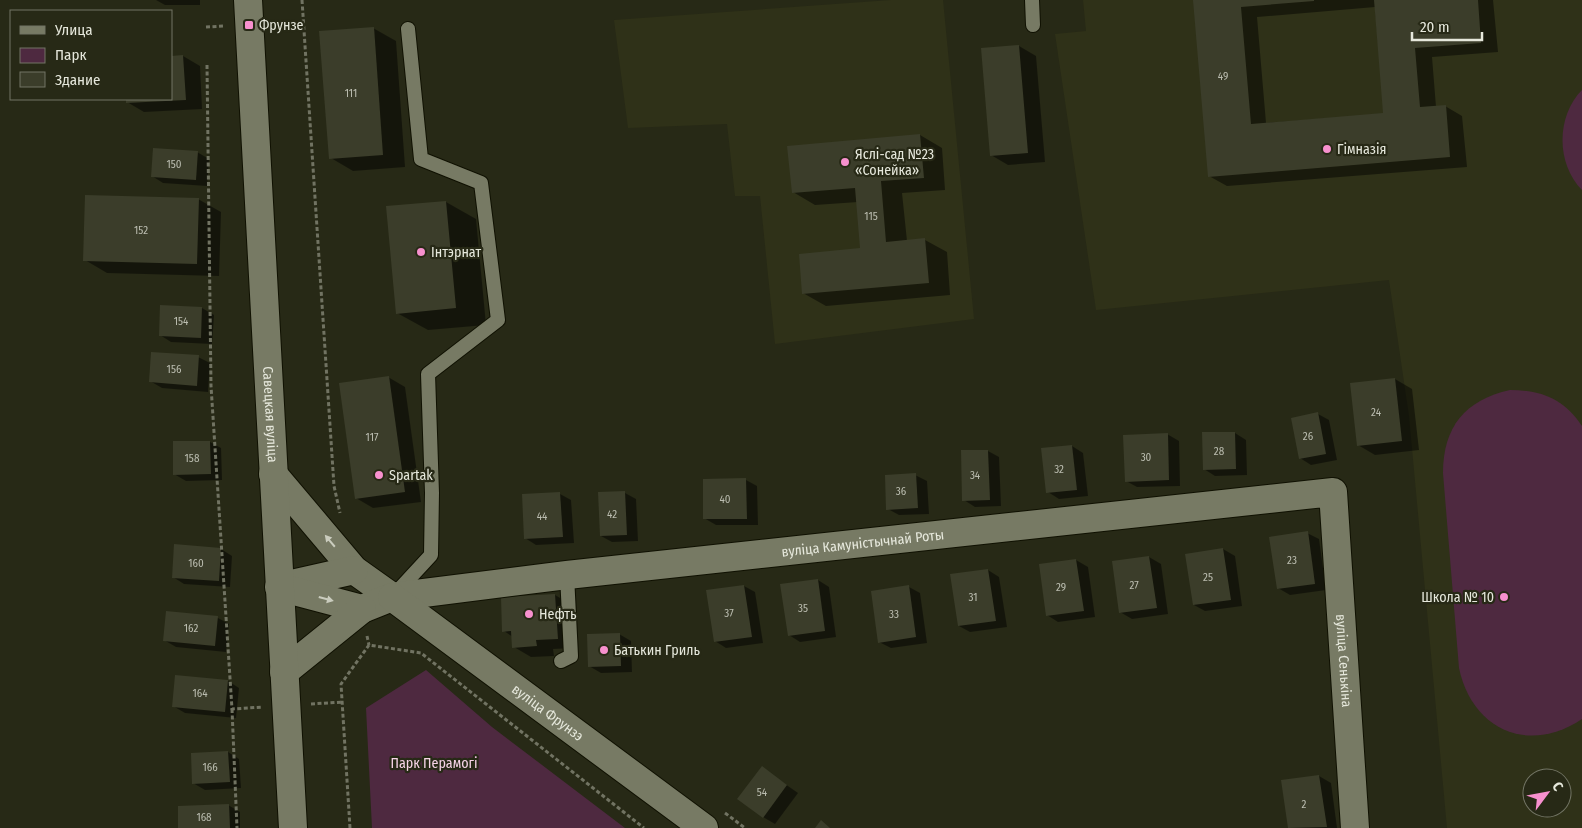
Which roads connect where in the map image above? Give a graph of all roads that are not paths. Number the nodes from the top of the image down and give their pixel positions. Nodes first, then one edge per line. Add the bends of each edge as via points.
1 (248, 0) edge
2 (1032, 0) edge
3 (1033, 25) dead end
4 (408, 29) dead end
5 (274, 474) junction
6 (1333, 492) joint
7 (354, 570) junction
8 (568, 575) junction
9 (280, 587) junction
10 (392, 597) junction
11 (362, 609) junction
12 (561, 661) dead end
13 (284, 672) junction
14 (293, 828) edge
15 (704, 828) edge
16 (1355, 828) edge

1 - 5 street, Савецкая вуліца
2 - 3 lane
4 - 10 lane via 421,159 481,183 498,320 428,374 431,554
7 -> 5 street, вуліца Фрунзэ
5 - 9 street, Савецкая вуліца
6 - 8 street, вуліца Камуністычнай Роты
6 - 16 street, вуліца Сенькіна
7 - 9 street
7 - 10 street, вуліца Фрунзэ
8 - 10 street, вуліца Камуністычнай Роты
8 - 12 lane via 571,656
9 -> 11 street
9 - 13 street, Савецкая вуліца
10 - 11 street
10 - 15 street, вуліца Фрунзэ
11 - 13 street
13 - 14 street, Савецкая вуліца

